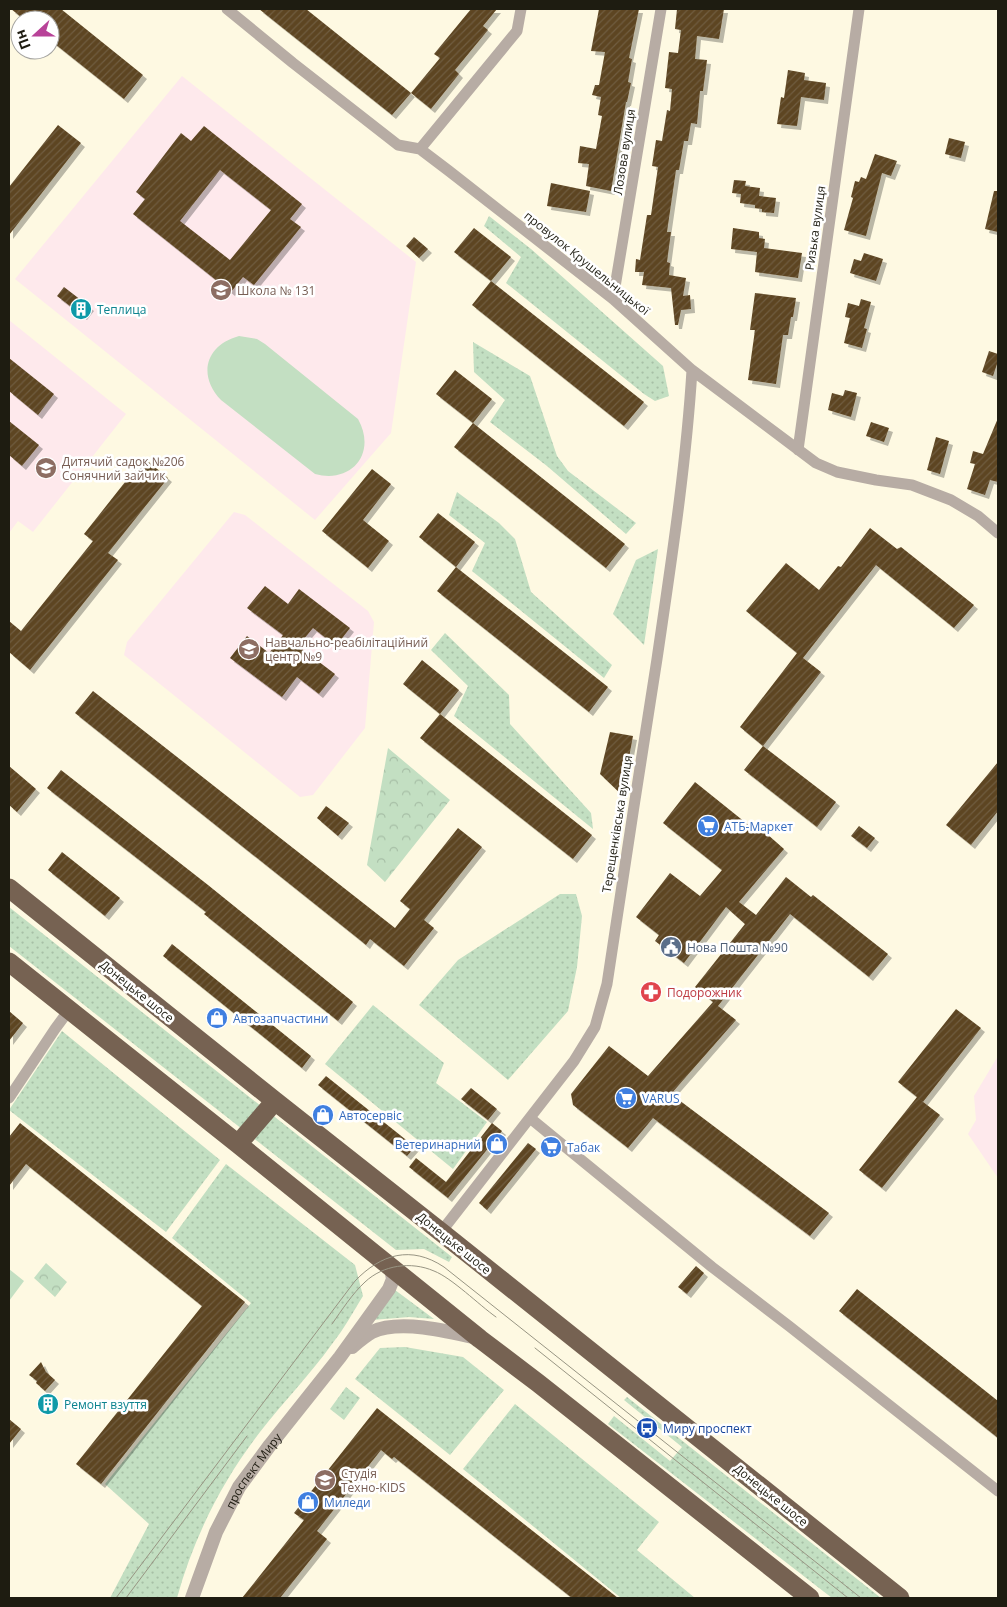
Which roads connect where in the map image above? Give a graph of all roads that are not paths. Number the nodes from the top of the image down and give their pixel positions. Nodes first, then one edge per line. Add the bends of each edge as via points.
1 (227, 9) edge
2 (521, 9) edge
3 (661, 9) edge
4 (859, 9) edge
5 (420, 149) junction
6 (614, 299) junction
7 (692, 370) junction
8 (798, 450) junction
9 (998, 532) edge
10 (9, 888) edge
11 (9, 962) edge
12 (69, 1010) junction
13 (9, 1098) edge
14 (274, 1102) junction
15 (530, 1118) junction
16 (238, 1144) junction
17 (441, 1232) junction
18 (391, 1268) junction
19 (480, 1339) junction
20 (340, 1356) junction
21 (998, 1491) edge
22 (192, 1598) edge
23 (810, 1598) edge
24 (900, 1598) edge

1 - 5 street, провулок Крушельницької via 398,145
2 - 5 street via 517,31
3 - 6 street, Лозова вулиця
4 - 8 street, Ризька вулиця
5 - 6 street, провулок Крушельницької
6 - 7 street, провулок Крушельницької
7 - 8 street, провулок Крушельницької
7 - 15 street, Терещенківська вулиця via 673,550 607,984 595,1027 574,1061
8 - 9 street, провулок Крушельницької via 837,472 912,485 951,500
10 - 14 highway, Донецьке шосе
11 - 12 highway
12 - 13 street
12 - 16 highway
14 - 16 highway
14 - 17 highway, Донецьке шосе
15 - 17 street, Терещенківська вулиця
15 - 21 street via 712,1267
16 - 18 highway
17 - 24 highway, Донецьке шосе
18 - 19 highway
18 - 20 street, проспект Миру via 393,1279 389,1289
19 - 20 street, проспект Миру via 396,1326 372,1332
19 - 23 highway
20 - 22 street, проспект Миру via 239,1487 216,1532

